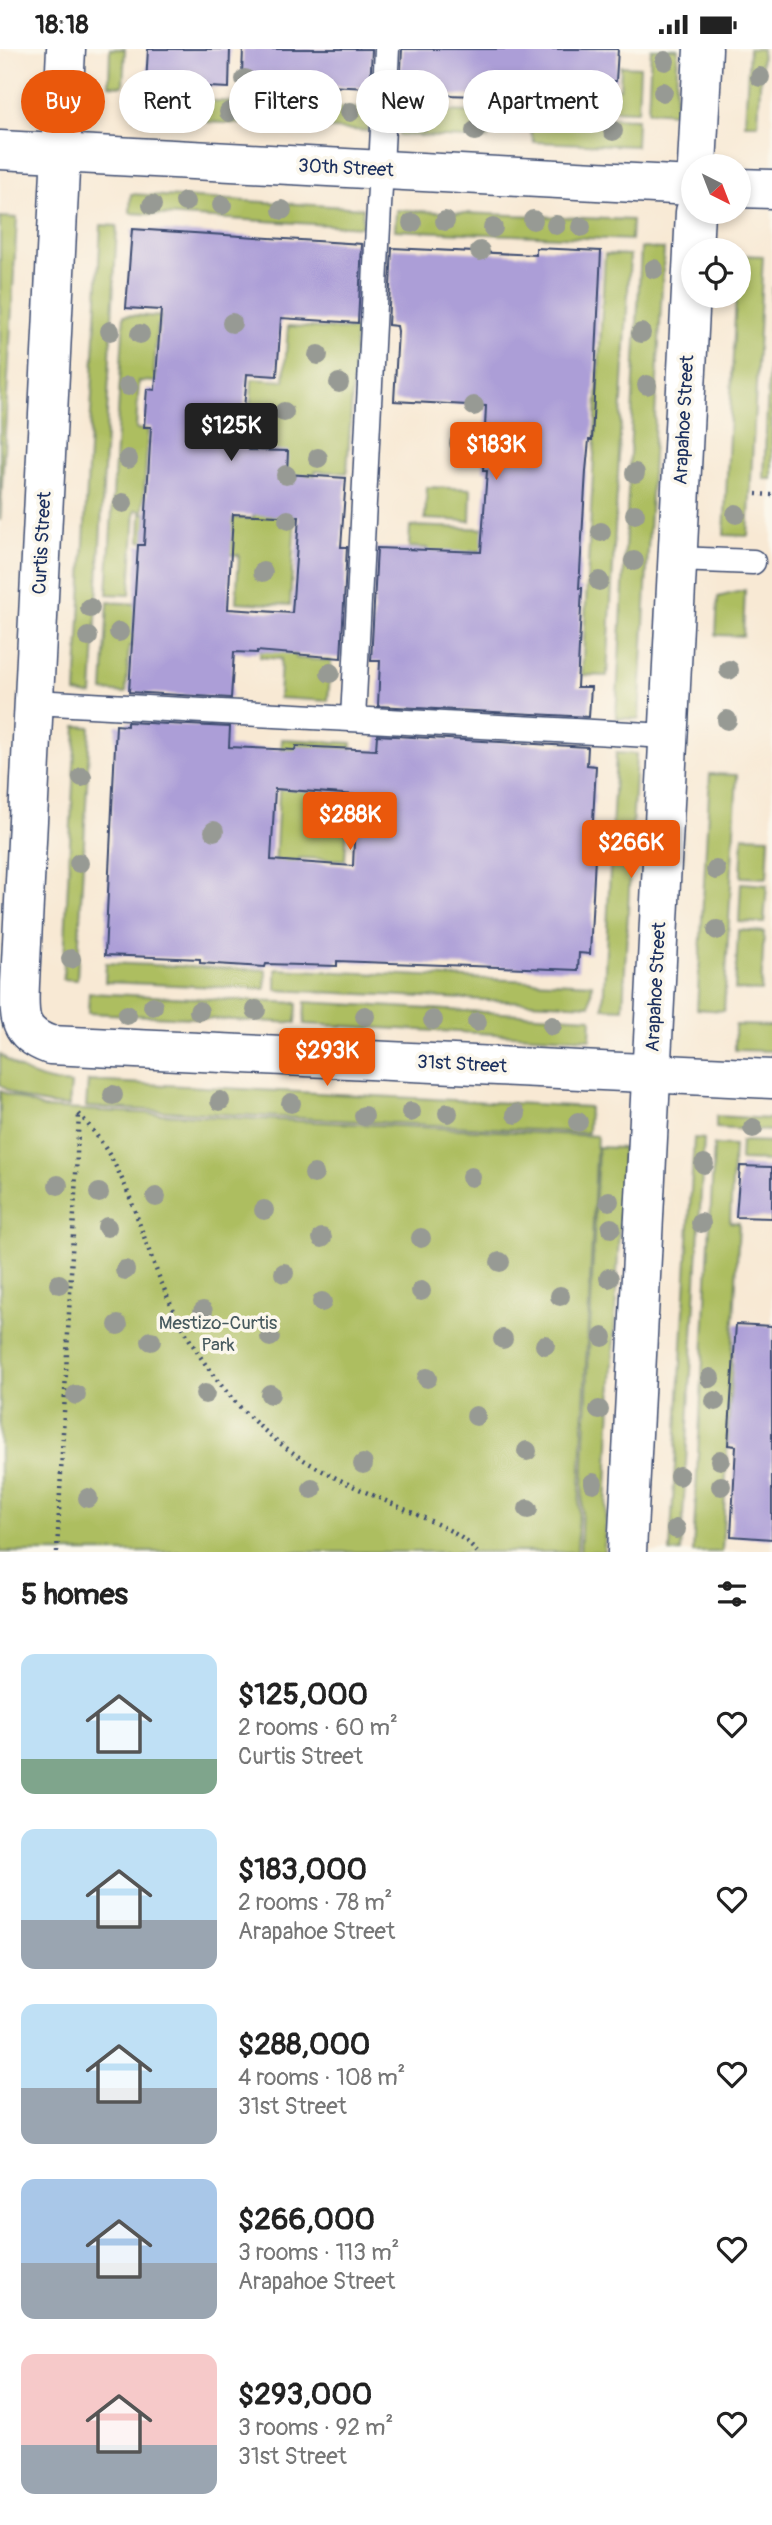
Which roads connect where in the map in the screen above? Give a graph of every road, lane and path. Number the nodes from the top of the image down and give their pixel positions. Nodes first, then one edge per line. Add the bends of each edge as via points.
1 (66, 49) edge
2 (387, 49) edge
3 (703, 49) edge
4 (0, 150) edge
5 (61, 153) junction
6 (698, 154) edge
7 (381, 170) junction
8 (681, 184) edge
9 (751, 188) edge
10 (772, 189) edge
11 (694, 224) edge
12 (757, 494) dead end
13 (772, 495) edge
14 (677, 559) junction
15 (753, 562) dead end
16 (34, 702) junction
17 (353, 719) junction
18 (668, 736) junction
19 (29, 1034) joint
20 (651, 1074) junction
21 (772, 1079) edge
22 (57, 1552) edge
23 (477, 1552) edge
24 (627, 1552) edge

1 - 5 street, Curtis Street
2 - 7 lane
3 - 6 street
4 - 5 street, 30th Street
5 - 7 street, 30th Street
5 - 16 street, Curtis Street
7 - 8 street, 30th Street
7 - 17 lane
9 - 10 street
11 - 14 street, Arapahoe Street
12 - 13 path
14 - 15 lane
14 - 18 street, Arapahoe Street
16 - 17 lane
16 - 19 street, Curtis Street via 19,1011
17 - 18 lane
18 - 20 street, Arapahoe Street
19 - 20 street, 31st Street via 50,1045
20 - 21 street, 31st Street
20 - 24 street, Arapahoe Street
22 - 23 path via 79,1114 114,1160 188,1340 224,1392 288,1449 320,1470 451,1531

